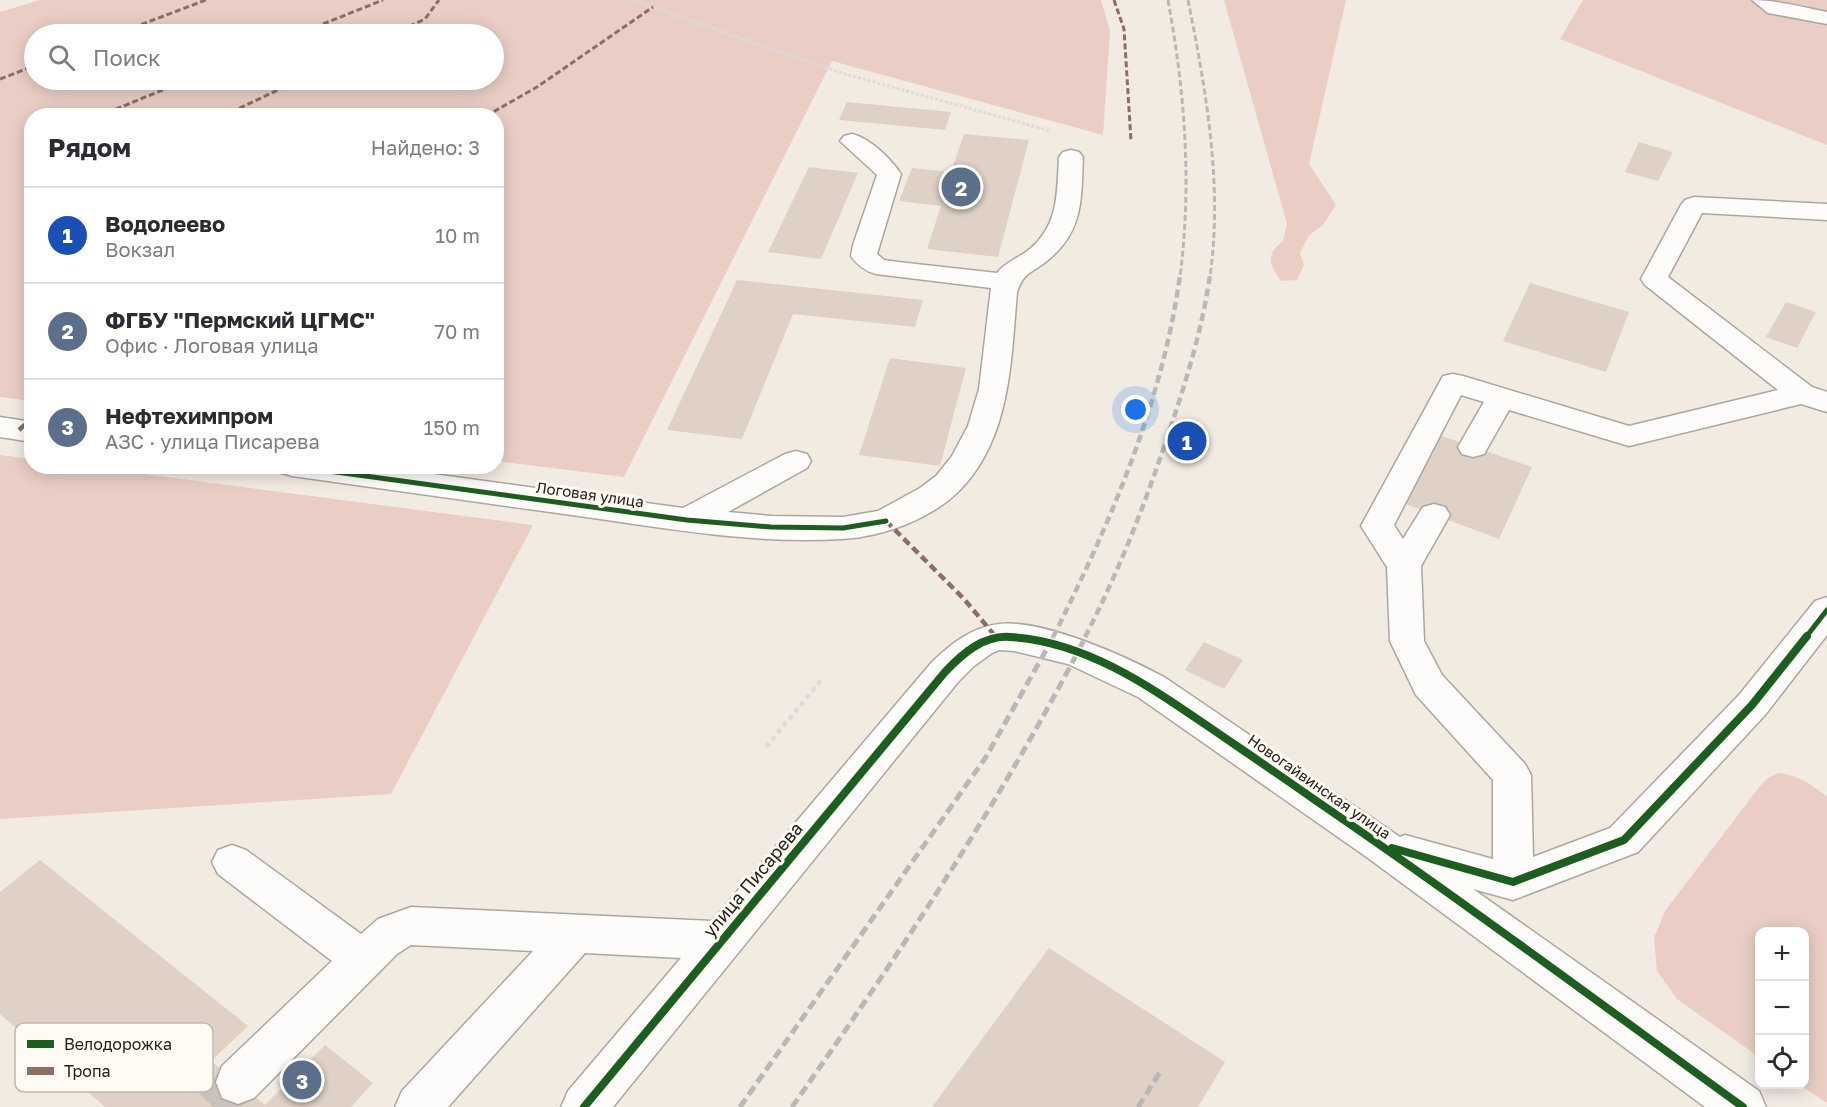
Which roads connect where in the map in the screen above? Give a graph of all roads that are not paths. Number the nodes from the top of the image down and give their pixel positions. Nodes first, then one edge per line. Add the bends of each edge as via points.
1 (1762, 0) edge
2 (1827, 18) edge
3 (852, 141) dead end
4 (1071, 157) road end
5 (1827, 212) edge
6 (1006, 282) junction
7 (1501, 398) junction
8 (1814, 398) edge
9 (0, 427) edge
10 (24, 431) edge
11 (1473, 447) dead end
12 (796, 461) dead end
13 (351, 474) edge
14 (1434, 515) dead end
15 (687, 520) junction
16 (1404, 566) junction
17 (1827, 610) edge
18 (945, 672) joint
19 (1382, 846) junction
20 (232, 862) dead end
21 (1513, 882) junction
22 (577, 933) junction
23 (722, 941) junction
24 (363, 960) junction
25 (238, 1082) tunnel mouth
26 (418, 1107) edge
27 (584, 1107) edge
28 (1743, 1107) edge

1 - 2 street via 1769,6
3 - 6 street via 889,174 864,256 876,266
4 - 6 street via 1068,211 1057,235 1040,254 1009,275
5 - 8 street via 1694,205 1654,279
6 - 15 street, Логовая улица via 994,389 983,426 966,461 931,496 886,520 832,528
7 - 8 street via 1629,436
7 - 11 street
7 - 16 street via 1453,383 1377,525
9 - 10 street
12 - 15 street
13 - 15 street, Логовая улица
14 - 16 street
16 - 21 street via 1407,641 1429,685 1512,775
17 - 21 street via 1752,705 1624,840
18 - 19 street, Новогайвинская улица via 970,649 996,637 1014,637 1078,651 1151,687
18 - 23 street, улица Писарева
19 - 21 street
19 - 28 street, Новогайвинская улица
20 - 24 street
22 - 23 street
22 - 24 street via 411,926 393,932
22 - 26 street
23 - 27 street, улица Писарева
24 - 25 street

